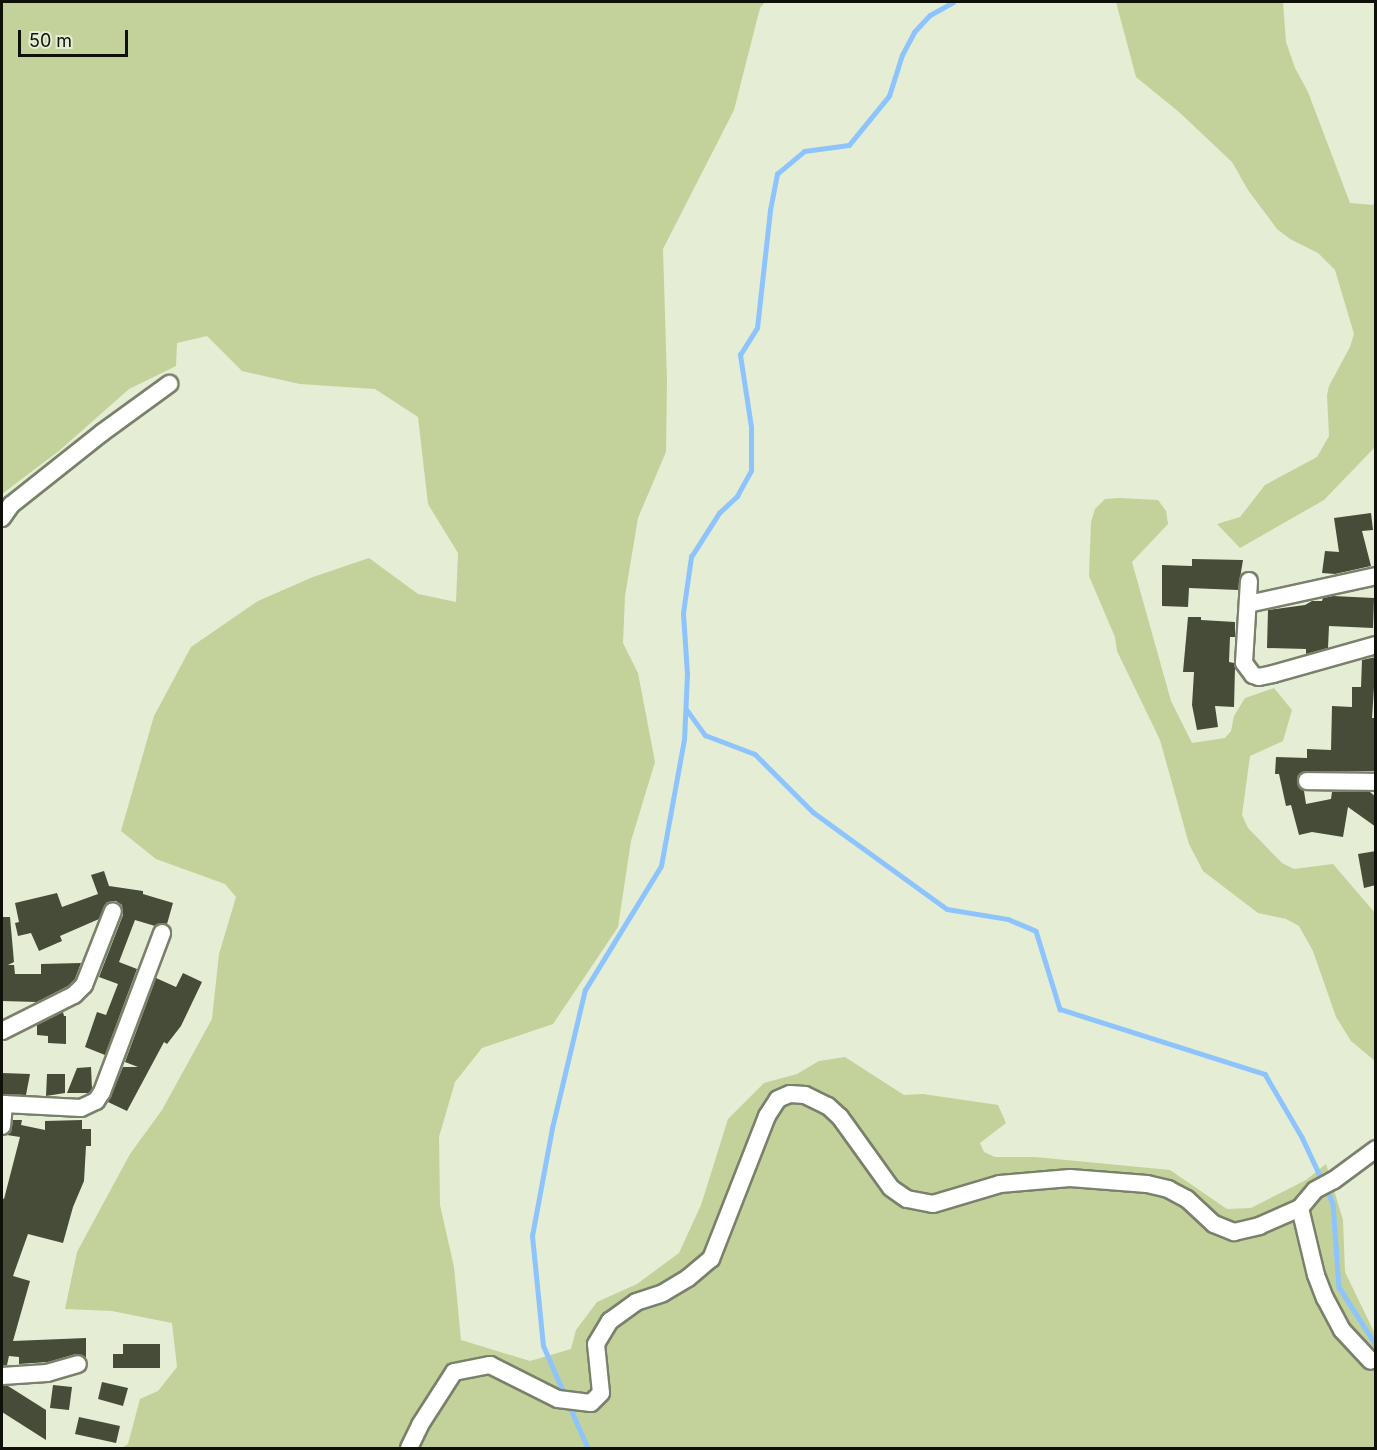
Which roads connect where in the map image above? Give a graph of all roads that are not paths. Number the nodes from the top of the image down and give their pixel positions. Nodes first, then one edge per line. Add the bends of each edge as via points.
1 (169, 384) dead end
2 (2, 518) edge
3 (1376, 576) edge
4 (1249, 581) dead end
5 (1248, 604) junction
6 (1376, 645) edge
7 (1307, 781) dead end
8 (1376, 782) edge
9 (113, 911) dead end
10 (162, 933) dead end
11 (2, 1031) edge
12 (3, 1104) edge
13 (2, 1126) edge
14 (1376, 1149) edge
15 (1300, 1208) junction
16 (1371, 1361) dead end
17 (78, 1364) dead end
18 (2, 1376) edge
19 (409, 1449) edge

1 - 2 street via 11,505
3 - 5 street
4 - 5 street
5 - 6 street via 1244,663 1248,671 1259,677
7 - 8 street
9 - 11 street via 84,985 74,995
10 - 12 street via 96,1101 81,1108
12 - 13 street
14 - 15 street via 1315,1190
15 - 16 street via 1325,1298 1342,1330
15 - 19 street via 1234,1232 1214,1224 1187,1199 1168,1189 1070,1178 1000,1184 947,1202 920,1203 891,1188 828,1106 806,1095 790,1094 778,1099 766,1116 711,1259 688,1278 663,1293 636,1302 610,1321 596,1344 601,1393 591,1403 558,1399 490,1365 454,1372
17 - 18 street via 47,1373

